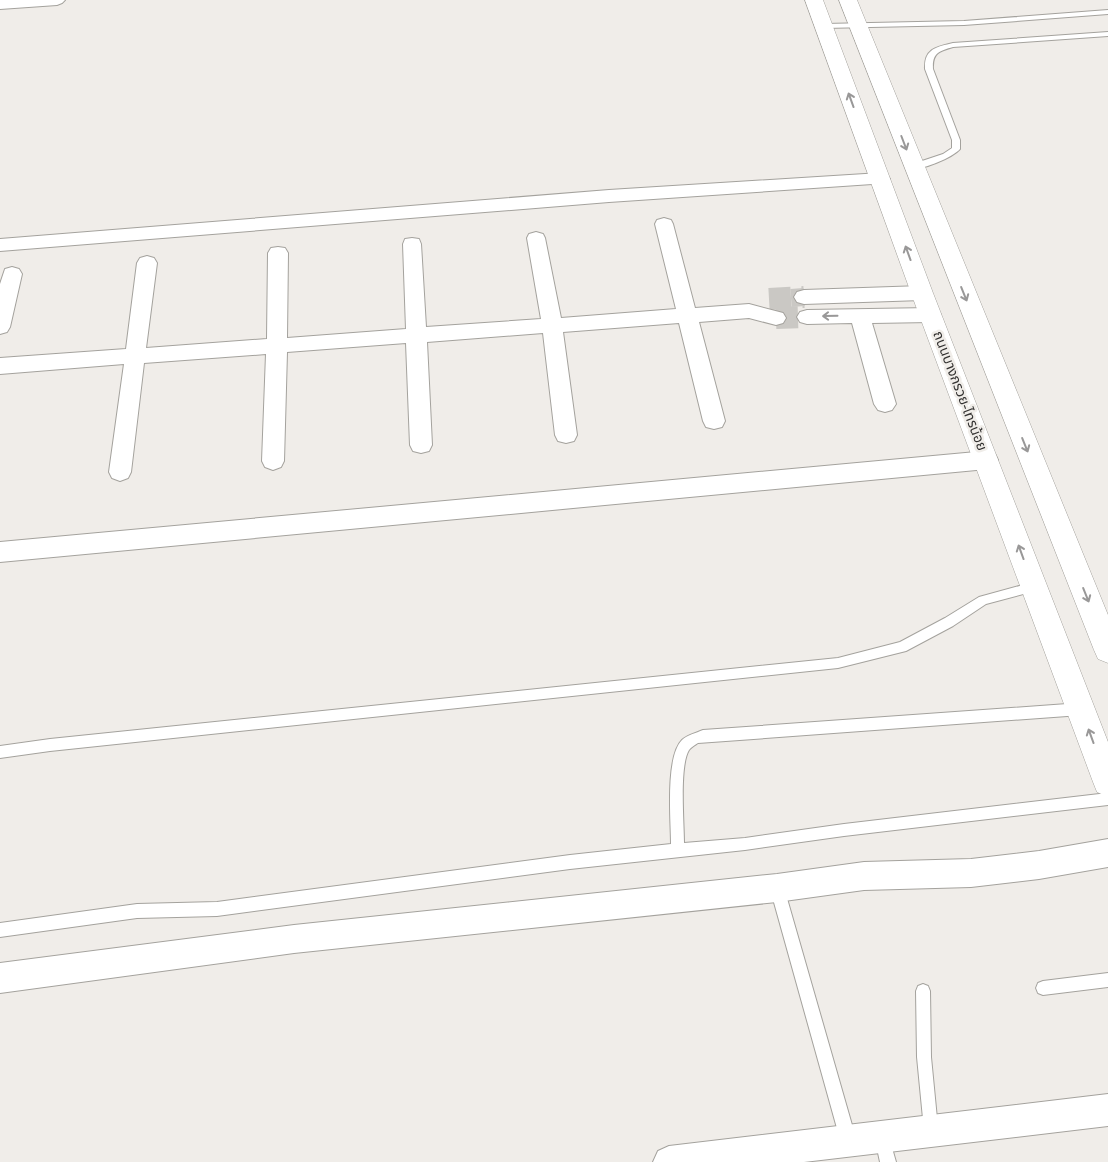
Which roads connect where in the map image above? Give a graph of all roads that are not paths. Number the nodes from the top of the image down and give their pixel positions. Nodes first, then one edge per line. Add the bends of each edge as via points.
1 (57, 0) edge
2 (814, 0) edge
3 (848, 0) edge
4 (0, 4) edge
5 (1108, 12) edge
6 (858, 24) junction
7 (824, 26) junction
8 (1108, 34) edge
9 (913, 167) junction
10 (881, 179) junction
11 (664, 224) dead end
12 (536, 238) dead end
13 (412, 244) dead end
14 (0, 245) edge
15 (278, 253) dead end
16 (147, 262) dead end
17 (12, 274) dead end
18 (922, 292) junction
19 (804, 296) tunnel mouth
20 (769, 299) tunnel mouth
21 (749, 311) junction
22 (931, 315) junction
23 (688, 316) junction
24 (860, 316) junction
25 (807, 317) tunnel mouth
26 (776, 318) tunnel mouth
27 (552, 325) junction
28 (0, 327) edge
29 (416, 334) junction
30 (277, 345) junction
31 (136, 356) junction
32 (0, 366) edge
33 (885, 404) dead end
34 (714, 421) dead end
35 (566, 435) dead end
36 (421, 445) dead end
37 (987, 460) junction
38 (273, 461) dead end
39 (120, 472) dead end
40 (0, 552) edge
41 (1034, 587) junction
42 (1108, 650) edge
43 (1081, 708) junction
44 (0, 752) edge
45 (1108, 782) edge
46 (1108, 799) edge
47 (678, 850) junction
48 (1108, 853) edge
49 (777, 888) junction
50 (0, 930) edge
51 (0, 978) edge
52 (1108, 980) edge
53 (1043, 988) dead end
54 (923, 991) dead end
55 (1108, 1110) edge
56 (931, 1131) junction
57 (849, 1141) junction
58 (885, 1150) edge
59 (668, 1162) edge

1 - 4 street
2 - 7 main road, ถนนบางกรวย-ไทรน้อย
3 - 6 main road
5 - 6 lane via 964,23
6 - 7 lane
6 -> 9 main road
10 -> 7 main road, ถนนบางกรวย-ไทรน้อย
8 - 9 lane via 953,45 930,53 929,70 956,140 956,149 946,156
9 -> 42 main road
10 - 14 street via 618,195
18 -> 10 main road, ถนนบางกรวย-ไทรน้อย
11 - 23 street
12 - 27 street
13 - 29 street
15 - 30 street
16 - 31 street
17 - 28 street
18 - 19 street
18 - 22 main road, ถนนบางกรวย-ไทรน้อย
20 - 21 street
21 - 23 street
21 - 26 street
22 - 24 street
22 - 37 main road, ถนนบางกรวย-ไทรน้อย
23 - 27 street
23 - 34 street
24 -> 25 street
24 - 33 street
27 - 29 street
27 - 35 street
29 - 30 street
29 - 36 street
30 - 31 street
30 - 38 street
31 - 32 street
31 - 39 street
37 - 40 street
41 -> 37 main road, ถนนบางกรวย-ไทรน้อย
41 - 43 main road, ถนนบางกรวย-ไทรน้อย
41 - 44 lane via 983,600 902,648 838,663
45 -> 43 main road, ถนนบางกรวย-ไทรน้อย
43 - 47 lane via 704,736 690,740 682,751 678,768
46 - 47 lane
47 - 50 lane via 216,909 137,911
48 - 49 street via 971,873 864,876
49 - 51 street via 294,940
49 - 57 lane
52 - 53 lane
54 - 56 lane via 924,1057
55 - 56 street
56 - 58 street
57 - 58 street
57 - 59 street

